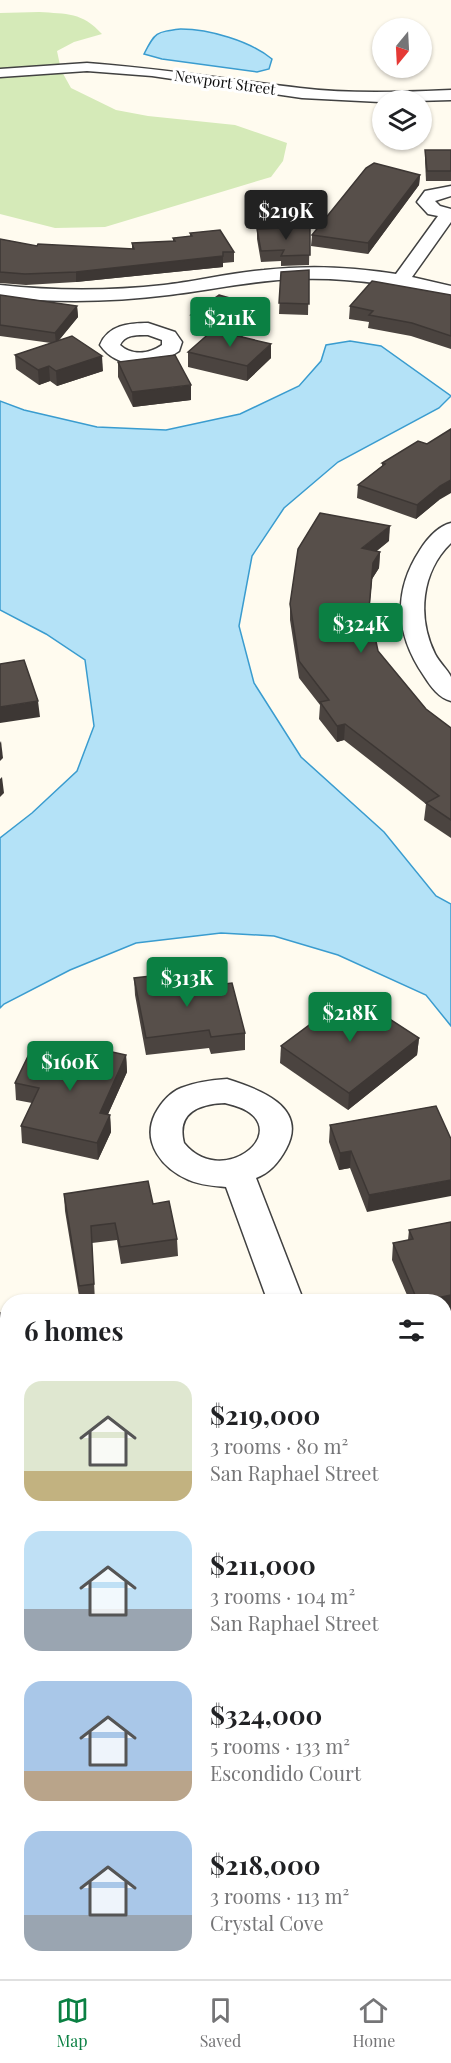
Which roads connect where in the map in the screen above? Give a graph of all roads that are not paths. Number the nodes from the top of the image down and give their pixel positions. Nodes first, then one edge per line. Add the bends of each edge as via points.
1 (0, 73) edge
2 (451, 95) edge
3 (451, 191) edge
4 (450, 214) edge
5 (401, 280) junction
6 (0, 291) edge
7 (451, 292) edge
8 (126, 294) junction
9 (137, 329) dead end
10 (451, 530) edge
11 (451, 693) edge
12 (237, 1172) dead end
13 (283, 1294) edge

1 - 2 street, Newport Street via 87,67 302,93
3 - 4 street via 431,195 426,202 434,210
4 - 5 street
5 - 7 street
5 - 8 street via 360,274 277,274
6 - 8 street via 69,296
8 - 9 street
10 - 11 street via 439,539 421,564 411,602 412,627 424,657
12 - 13 street

